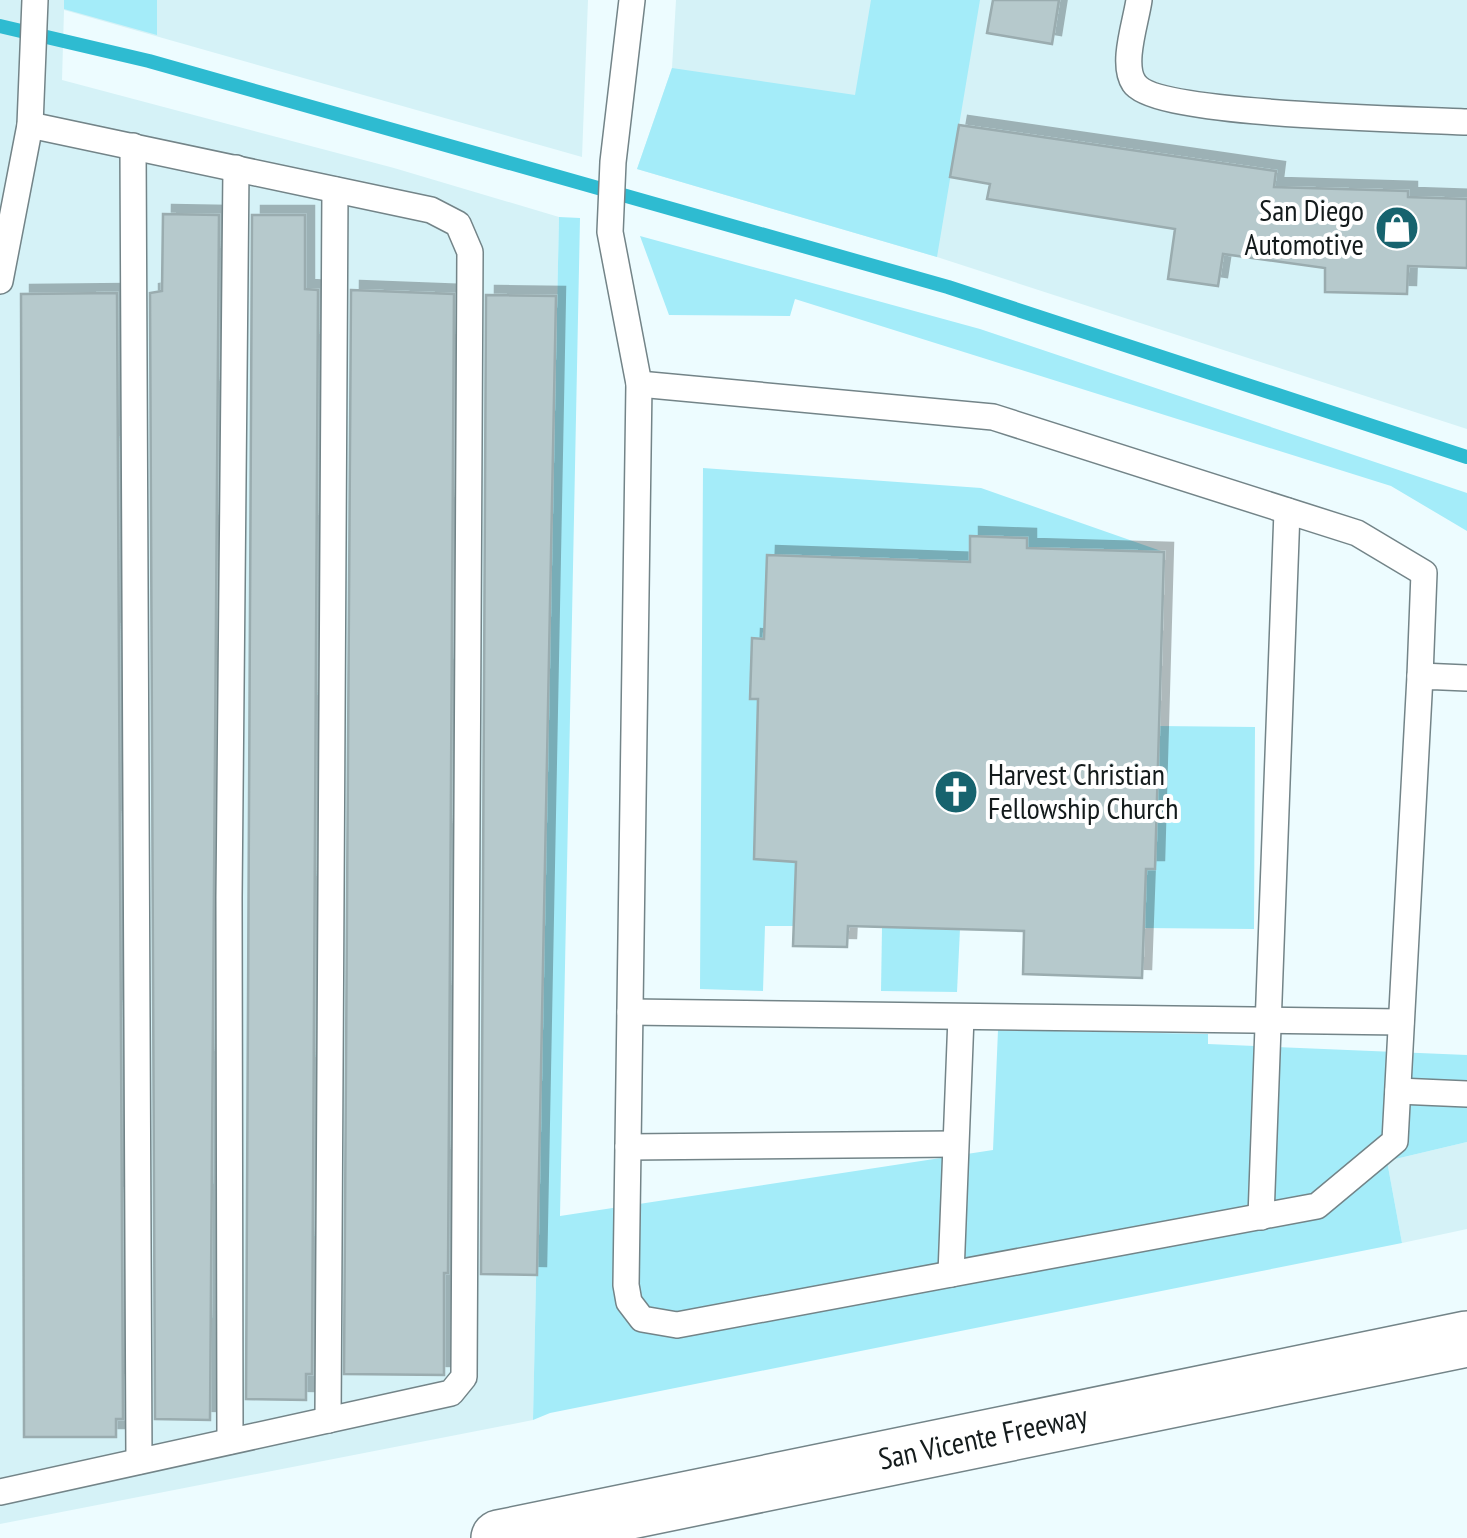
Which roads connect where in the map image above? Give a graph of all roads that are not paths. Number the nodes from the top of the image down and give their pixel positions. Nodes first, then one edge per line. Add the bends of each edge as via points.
1 (35, 0) edge
2 (632, 0) edge
3 (1139, 0) edge
4 (1467, 122) edge
5 (30, 125) junction
6 (134, 146) junction
7 (236, 168) junction
8 (335, 190) junction
9 (0, 281) edge
10 (639, 384) junction
11 (1287, 511) junction
12 (1420, 676) junction
13 (1467, 678) edge
14 (630, 1012) junction
15 (960, 1016) junction
16 (1265, 1021) junction
17 (1401, 1022) junction
18 (1398, 1092) junction
19 (1467, 1094) edge
20 (955, 1144) junction
21 (628, 1147) junction
22 (1261, 1217) junction
23 (951, 1274) junction
24 (1467, 1339) edge
25 (328, 1420) junction
26 (230, 1442) junction
27 (139, 1462) junction
28 (0, 1479) edge
29 (1, 1492) edge
30 (499, 1538) edge

1 - 5 lane
2 - 10 lane via 610,232
3 - 4 lane via 1129,70 1148,96 1246,110
5 - 6 lane
5 - 9 lane
6 - 7 lane
6 - 27 lane
7 - 8 lane
7 - 26 lane
8 - 25 lane
8 - 25 lane via 431,210 458,224 470,252 464,1377 451,1393
10 - 11 lane via 993,417
10 - 14 lane
11 - 12 lane via 1357,533 1424,573
11 - 16 lane
12 - 13 lane
12 - 17 lane
14 - 15 lane
14 - 21 lane
15 - 16 lane
15 - 20 lane
16 - 17 lane
16 - 22 lane
17 - 18 lane
18 - 19 lane
18 - 22 lane via 1395,1141 1316,1206
20 - 21 lane
20 - 23 lane
21 - 23 lane via 626,1285 642,1319 676,1325
22 - 23 lane
24 - 30 highway, San Vicente Freeway
25 - 26 lane
26 - 27 lane
27 - 29 lane
28 - 29 lane

